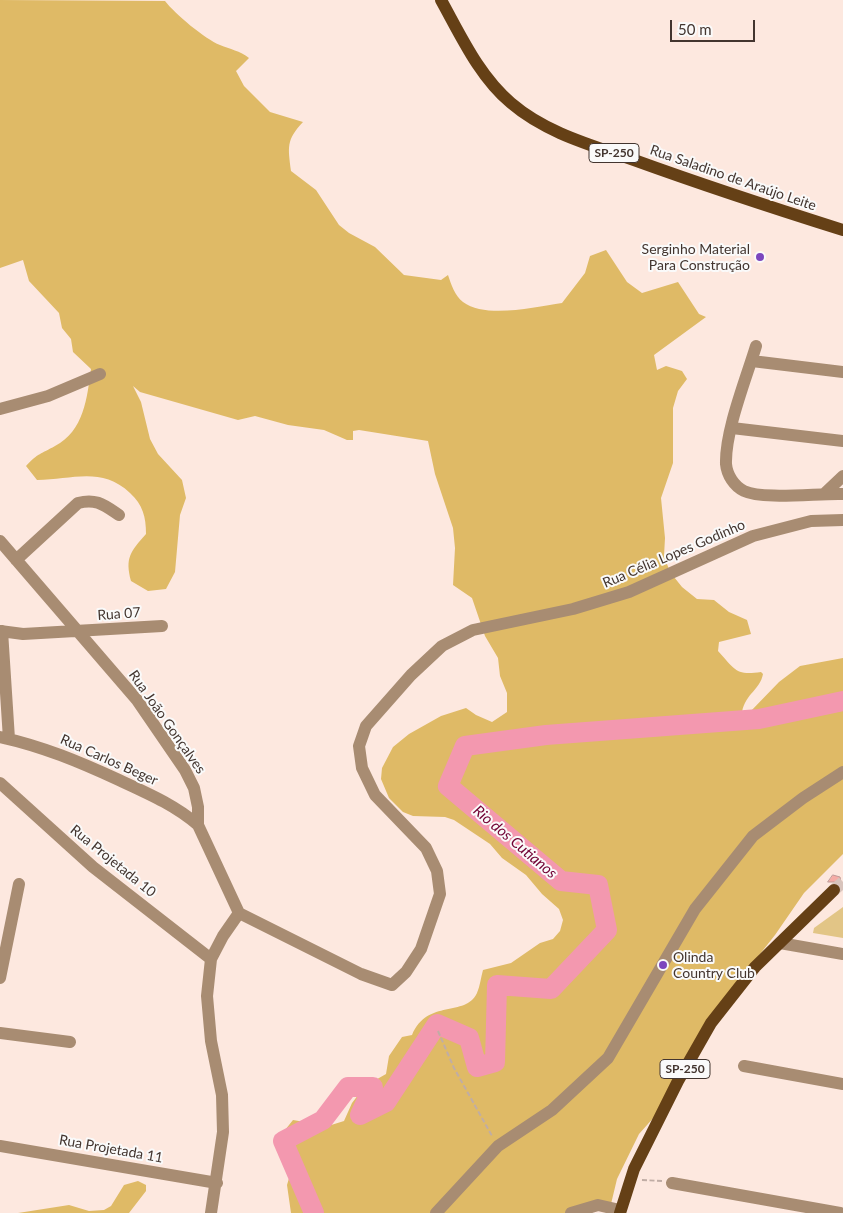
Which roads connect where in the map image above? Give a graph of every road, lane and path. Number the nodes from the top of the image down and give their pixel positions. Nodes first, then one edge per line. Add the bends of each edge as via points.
1 (441, 0) edge
2 (843, 230) edge
3 (756, 346) dead end
4 (752, 360) junction
5 (843, 372) edge
6 (100, 374) dead end
7 (0, 409) edge
8 (732, 428) junction
9 (843, 441) edge
10 (843, 476) edge
11 (825, 493) junction
12 (843, 494) edge
13 (119, 515) dead end
14 (843, 520) edge
15 (0, 541) edge
16 (16, 560) junction
17 (162, 626) dead end
18 (1, 631) edge
19 (78, 631) junction
20 (5, 738) edge
21 (843, 772) edge
22 (0, 782) edge
23 (198, 826) junction
24 (19, 884) dead end
25 (834, 890) tunnel mouth
26 (239, 912) junction
27 (780, 942) junction
28 (843, 954) edge
29 (211, 959) junction
30 (0, 978) edge
31 (438, 1031) dead end
32 (0, 1033) edge
33 (70, 1042) dead end
34 (744, 1066) dead end
35 (843, 1084) edge
36 (0, 1146) edge
37 (498, 1146) junction
38 (630, 1182) junction
39 (218, 1183) junction
40 (672, 1183) joint
41 (620, 1212) edge
42 (211, 1213) edge
43 (436, 1213) edge
44 (571, 1213) edge
45 (840, 1213) edge

1 - 2 main road, Rua Saladino de Araújo Leite / SP-250 via 484,74 510,102 535,121 566,136 716,190
3 - 4 street
4 - 5 street
4 - 8 street
6 - 7 street via 48,396
8 - 9 street
8 - 11 street via 726,465 732,481 745,492 764,495
10 - 11 street
11 - 12 street
13 - 16 street via 100,502 78,503
14 - 26 street, Rua Célia Lopes Godinho via 811,521 753,536 629,592 573,609 473,630 442,646 411,676 366,726 359,746 362,768 374,795 426,848 436,871 440,894 421,949 406,972 392,985 361,974
15 - 16 street, Rua João Gonçalves
16 - 19 street, Rua João Gonçalves
17 - 19 street, Rua 07
18 - 19 street, Rua 07 via 23,634
18 - 20 street
19 - 23 street, Rua João Gonçalves via 137,700 185,770 194,788
20 - 23 street, Rua Carlos Beger via 34,744 65,756 153,796 185,814
21 - 37 street via 753,836 695,909 608,1058 552,1110
22 - 29 street, Rua Projetada 10 via 93,867
23 - 26 street, Rua João Gonçalves
24 - 30 street
25 - 27 main road, SP-250
26 - 29 street
27 - 28 street
27 - 38 main road, SP-250 via 732,993 711,1023 657,1120
29 - 39 street via 207,996 211,1041 222,1094 223,1132
31 - 37 path via 454,1068
32 - 33 street
34 - 35 street
36 - 39 street, Rua Projetada 11
37 - 43 street
38 - 40 path via 648,1179
38 - 41 main road, SP-250
39 - 42 street
40 - 45 street
41 - 44 street via 598,1205

